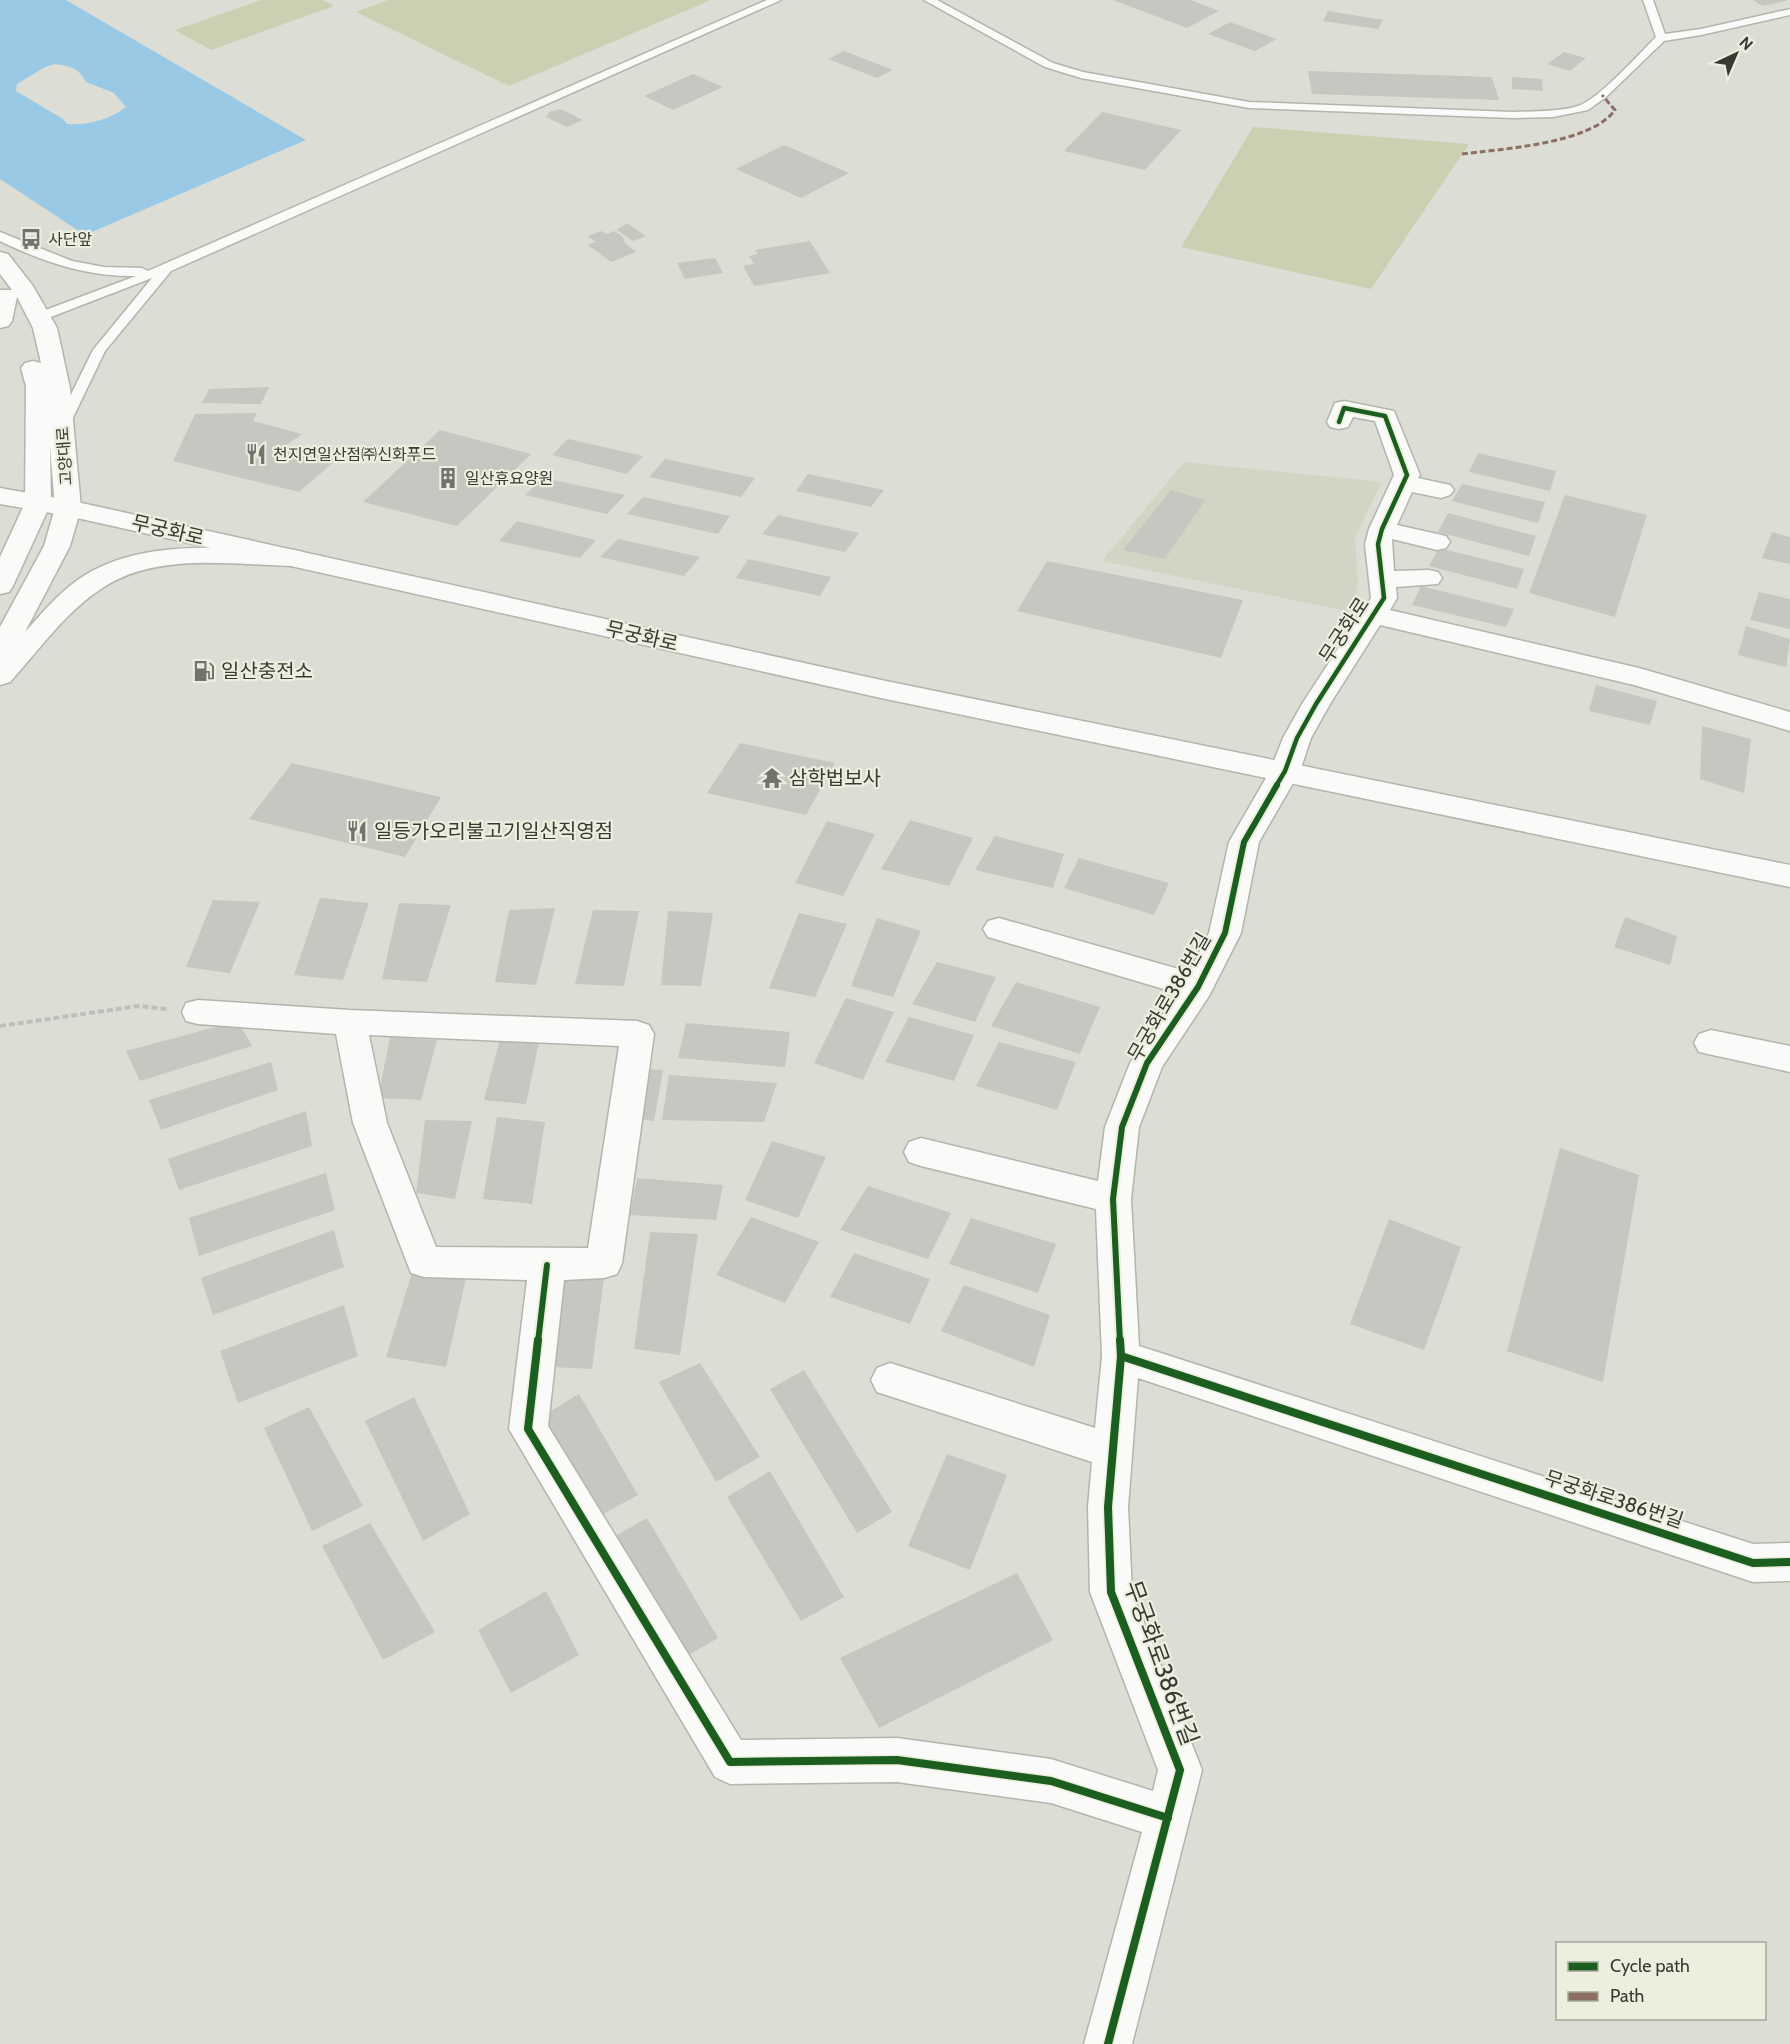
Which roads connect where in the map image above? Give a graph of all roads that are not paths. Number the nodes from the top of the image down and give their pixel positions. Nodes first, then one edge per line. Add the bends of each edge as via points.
1 (776, 0) edge
2 (928, 0) edge
3 (1648, 0) edge
4 (1790, 12) edge
5 (1661, 38) junction
6 (0, 236) edge
7 (0, 259) edge
8 (167, 268) junction
9 (3, 291) edge
10 (39, 317) junction
11 (0, 321) edge
12 (1339, 422) dead end
13 (62, 428) junction
14 (1403, 483) junction
15 (1441, 490) dead end
16 (0, 496) edge
17 (38, 503) junction
18 (68, 508) junction
19 (1382, 529) junction
20 (1437, 542) dead end
21 (294, 558) junction
22 (1429, 578) dead end
23 (1383, 579) junction
24 (0, 585) edge
25 (1374, 615) junction
26 (0, 652) edge
27 (0, 676) edge
28 (1790, 722) edge
29 (1285, 771) junction
30 (1790, 876) edge
31 (999, 929) dead end
32 (1198, 987) junction
33 (198, 1012) road end
34 (350, 1022) junction
35 (1711, 1043) dead end
36 (1790, 1059) edge
37 (921, 1152) dead end
38 (1113, 1199) junction
39 (547, 1265) junction
40 (1121, 1356) junction
41 (890, 1380) dead end
42 (1113, 1452) junction
43 (1790, 1562) edge
44 (1168, 1818) junction
45 (1108, 2044) edge

1 - 8 lane
2 - 5 lane via 1062,70 1249,105 1513,115 1573,112 1596,100
3 - 5 lane
4 - 5 lane
6 - 8 lane via 37,254 94,271 130,273
7 - 10 street, 고양대로
8 - 10 lane
8 - 13 lane via 99,350
9 - 11 street
9 - 17 street, 고양대로 via 21,322 38,386
10 - 13 street, 고양대로 via 58,388
12 - 14 street via 1344,408 1385,416 1407,475
13 - 18 street, 고양대로
14 - 15 street
14 - 19 street, 무궁화로
16 - 17 street, 무궁화로
17 - 18 street, 무궁화로
17 - 24 street, 고양대로
18 - 21 street, 무궁화로
18 - 26 street, 고양대로 via 57,546
19 - 20 street
19 - 23 street, 무궁화로 via 1378,544
21 - 27 street via 165,557 115,570 72,600
21 - 29 street, 무궁화로 via 881,689
22 - 23 street
23 - 25 street, 무궁화로 via 1384,598
25 - 28 street via 1639,677
25 - 29 street, 무궁화로 via 1316,704
29 - 30 street, 무궁화로
29 - 32 street, 무궁화로386번길 via 1244,842 1225,933
31 - 32 street
32 - 38 street, 무궁화로386번길 via 1147,1063 1122,1127
33 - 34 street
34 - 39 street via 370,1124 424,1262
34 - 39 street via 637,1034 604,1263
35 - 36 street
37 - 38 street
38 - 40 street, 무궁화로386번길
39 - 44 street via 528,1429 730,1762 897,1760 1051,1781
40 - 42 street, 무궁화로386번길
40 - 43 street, 무궁화로386번길 via 1753,1563
41 - 42 street
42 - 44 street, 무궁화로386번길 via 1108,1507 1111,1592 1180,1770
44 - 45 street, 무궁화로386번길

